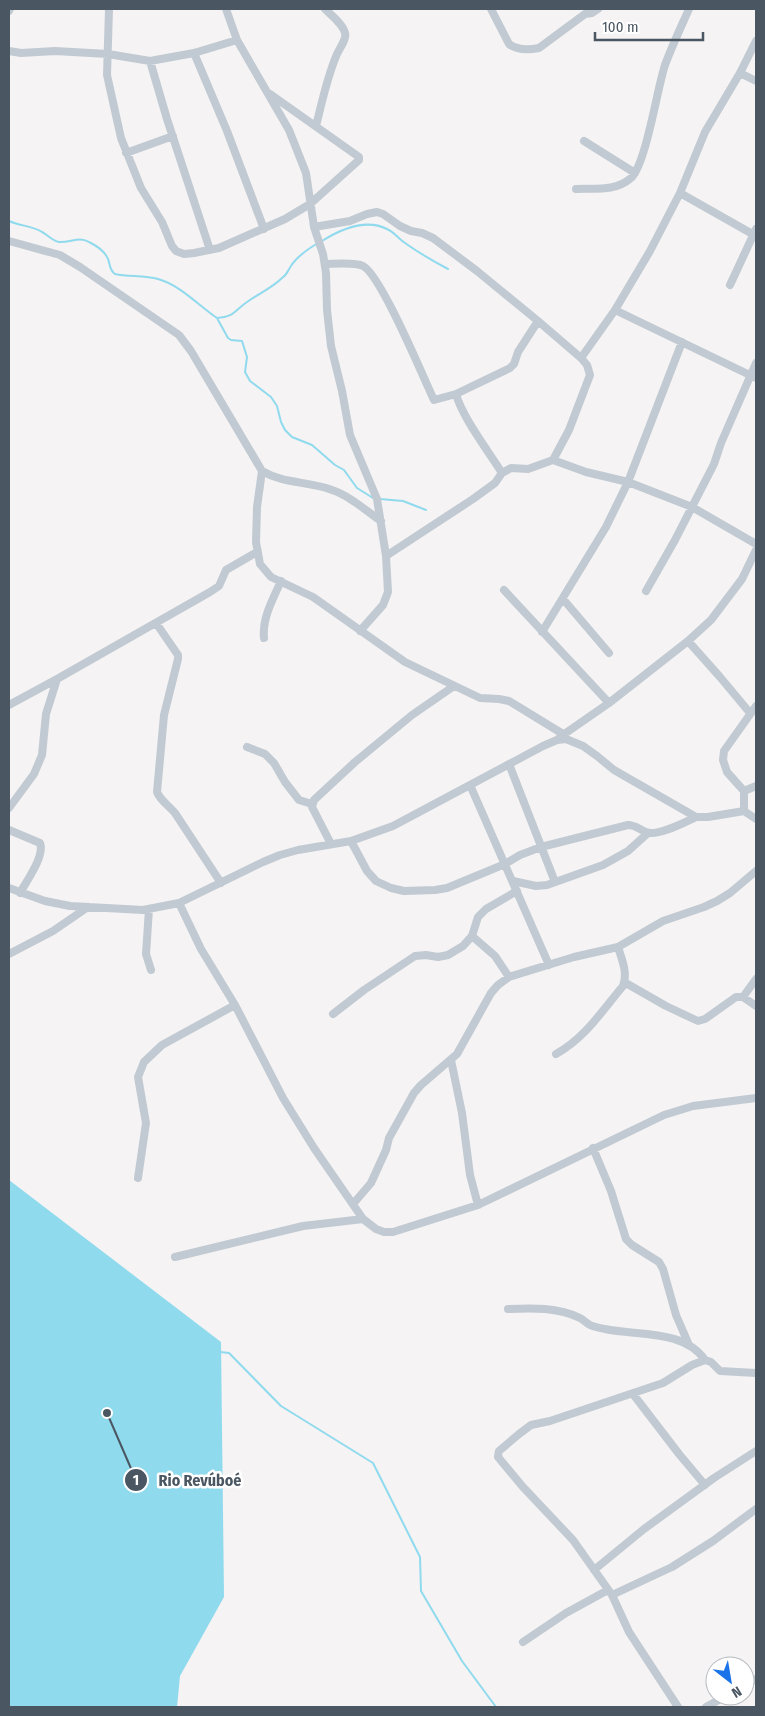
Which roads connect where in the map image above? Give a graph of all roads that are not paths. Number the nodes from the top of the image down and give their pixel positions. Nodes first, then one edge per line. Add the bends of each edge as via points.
1 (109, 9) edge
2 (226, 9) edge
3 (325, 9) edge
4 (492, 9) edge
5 (598, 9) edge
6 (689, 9) edge
7 (237, 40) junction
8 (756, 41) edge
9 (9, 52) edge
10 (194, 53) junction
11 (108, 54) junction
12 (150, 61) junction
13 (740, 73) junction
14 (756, 81) edge
15 (265, 90) junction
16 (316, 126) junction
17 (173, 136) junction
18 (584, 141) dead end
19 (126, 153) junction
20 (635, 173) junction
21 (576, 188) dead end
22 (680, 193) junction
23 (310, 204) junction
24 (314, 228) junction
25 (264, 229) junction
26 (755, 233) edge
27 (9, 241) edge
28 (210, 250) junction
29 (324, 264) junction
30 (730, 285) dead end
31 (615, 310) junction
32 (538, 321) junction
33 (682, 342) junction
34 (580, 358) junction
35 (756, 363) edge
36 (753, 377) edge
37 (456, 394) junction
38 (553, 460) junction
39 (262, 471) junction
40 (502, 473) junction
41 (628, 482) junction
42 (692, 506) junction
43 (380, 521) junction
44 (756, 544) edge
45 (756, 550) edge
46 (257, 552) junction
47 (386, 556) junction
48 (280, 581) junction
49 (504, 590) dead end
50 (646, 591) dead end
51 (563, 599) junction
52 (156, 623) junction
53 (360, 631) junction
54 (542, 632) junction
55 (264, 638) dead end
56 (688, 641) junction
57 (609, 653) dead end
58 (57, 679) junction
59 (454, 686) junction
60 (609, 703) junction
61 (9, 705) edge
62 (756, 706) edge
63 (750, 713) junction
64 (560, 737) junction
65 (247, 747) dead end
66 (509, 764) junction
67 (470, 785) junction
68 (756, 786) edge
69 (744, 791) junction
70 (312, 804) junction
71 (9, 808) edge
72 (744, 811) junction
73 (696, 818) junction
74 (756, 819) edge
75 (9, 830) edge
76 (648, 834) junction
77 (351, 841) junction
78 (331, 844) junction
79 (542, 847) junction
80 (505, 864) junction
81 (756, 870) edge
82 (512, 881) junction
83 (555, 882) junction
84 (221, 883) junction
85 (9, 888) edge
86 (517, 891) junction
87 (20, 893) junction
88 (179, 903) junction
89 (88, 907) junction
90 (149, 909) junction
91 (472, 936) junction
92 (618, 947) junction
93 (9, 954) edge
94 (548, 965) junction
95 (151, 970) dead end
96 (509, 977) junction
97 (756, 979) edge
98 (624, 982) junction
99 (743, 996) junction
100 (236, 1006) junction
101 (756, 1006) edge
102 (333, 1014) dead end
103 (556, 1054) dead end
104 (451, 1060) junction
105 (756, 1098) edge
106 (594, 1148) junction
107 (138, 1178) dead end
108 (354, 1204) junction
109 (478, 1205) junction
110 (363, 1219) junction
111 (175, 1257) dead end
112 (508, 1309) dead end
113 (689, 1345) junction
114 (705, 1360) junction
115 (756, 1372) edge
116 (633, 1394) junction
117 (756, 1451) edge
118 (705, 1485) junction
119 (756, 1509) edge
120 (594, 1570) junction
121 (610, 1592) junction
122 (522, 1642) dead end
123 (678, 1707) edge

1 - 11 street
2 - 7 street
3 - 16 street via 346,32 324,92
4 - 5 street via 509,44 514,48 531,50 539,48 585,14
6 - 20 street via 665,64 642,157
7 - 10 street
7 - 15 street
8 - 13 street
9 - 11 street
10 - 12 street
10 - 25 street via 228,131
11 - 12 street
11 - 19 street via 109,86
12 - 17 street
13 - 14 street
13 - 22 street via 705,132
15 - 16 street
15 - 23 street via 298,149 306,173
16 - 23 street via 342,143 359,160
17 - 19 street
17 - 28 street
18 - 20 street
19 - 28 street via 141,188 176,251 184,254
20 - 21 street via 614,188
22 - 26 street
22 - 31 street
23 - 24 street
23 - 25 street
24 - 29 street
24 - 32 street via 376,212 383,214 400,226 433,238
25 - 28 street
26 - 30 street
27 - 39 street via 60,255 179,335
29 - 37 street via 356,265 368,270 387,300 434,400
29 - 43 street via 331,346 350,435 377,499
31 - 33 street
31 - 34 street
32 - 34 street
32 - 37 street via 510,368
33 - 36 street
33 - 41 street
34 - 38 street via 590,375 569,430
35 - 36 street
36 - 42 street
37 - 40 street
38 - 40 street via 528,469 511,468
38 - 41 street
39 - 43 street via 274,478 332,490 346,496
39 - 46 street via 257,507
40 - 47 street via 495,483 473,499
41 - 42 street
41 - 51 street via 606,527
42 - 44 street
42 - 50 street
43 - 47 street
45 - 56 street via 728,600 712,620
46 - 48 street via 260,564 271,577
46 - 52 street via 226,570 218,586
47 - 53 street via 388,592 383,605
48 - 53 street via 313,597
48 - 55 street via 265,619
49 - 54 street
51 - 54 street
51 - 57 street
52 - 58 street
52 - 84 street via 178,655 164,715 157,792 175,812
53 - 59 street via 404,662
54 - 60 street
56 - 60 street
56 - 63 street
58 - 61 street
58 - 71 street via 46,714 42,755 34,774
59 - 64 street via 480,698 509,701
59 - 70 street via 412,715 355,762
60 - 64 street
62 - 63 street
63 - 69 street via 724,751 723,760 727,772
64 - 66 street
64 - 73 street via 582,746 614,770
65 - 70 street via 265,754 299,800
66 - 67 street
66 - 79 street
67 - 77 street via 393,826
67 - 80 street
68 - 69 street
69 - 72 street
70 - 78 street
72 - 73 street
72 - 74 street
73 - 76 street
75 - 87 street via 40,842 41,846 37,863
76 - 79 street via 628,825
76 - 83 street via 604,866
77 - 78 street
77 - 80 street via 376,881 404,891 447,888
78 - 84 street via 280,855
79 - 80 street
79 - 83 street
80 - 82 street
81 - 92 street via 717,901 663,921
82 - 83 street via 536,886
82 - 86 street
84 - 88 street
85 - 87 street
86 - 91 street via 486,909 478,917
86 - 94 street
87 - 89 street via 45,901
88 - 90 street
88 - 100 street via 201,949
89 - 90 street
89 - 93 street via 53,931
90 - 95 street via 146,954
91 - 96 street via 495,956
91 - 102 street via 464,946 448,955 415,956
92 - 94 street
92 - 98 street
94 - 96 street
96 - 104 street via 491,993
97 - 99 street
98 - 99 street via 698,1021 705,1020 736,997
98 - 103 street via 586,1032
99 - 101 street
100 - 107 street via 162,1045 144,1062 138,1077 146,1123
100 - 108 street via 283,1098
104 - 108 street via 414,1093 389,1138 371,1183
104 - 109 street
105 - 106 street via 693,1106 664,1114
106 - 109 street
106 - 113 street via 626,1239 659,1262
108 - 110 street
109 - 110 street via 393,1232 376,1229
110 - 111 street via 302,1226
112 - 113 street via 553,1310 580,1318 590,1326 668,1338
113 - 114 street
114 - 115 street via 720,1371
114 - 116 street via 663,1383
116 - 118 street
116 - 120 street via 531,1425 498,1454 523,1487 573,1540
117 - 118 street
118 - 120 street
119 - 121 street via 672,1567
120 - 121 street
121 - 122 street via 566,1613
121 - 123 street via 629,1632

